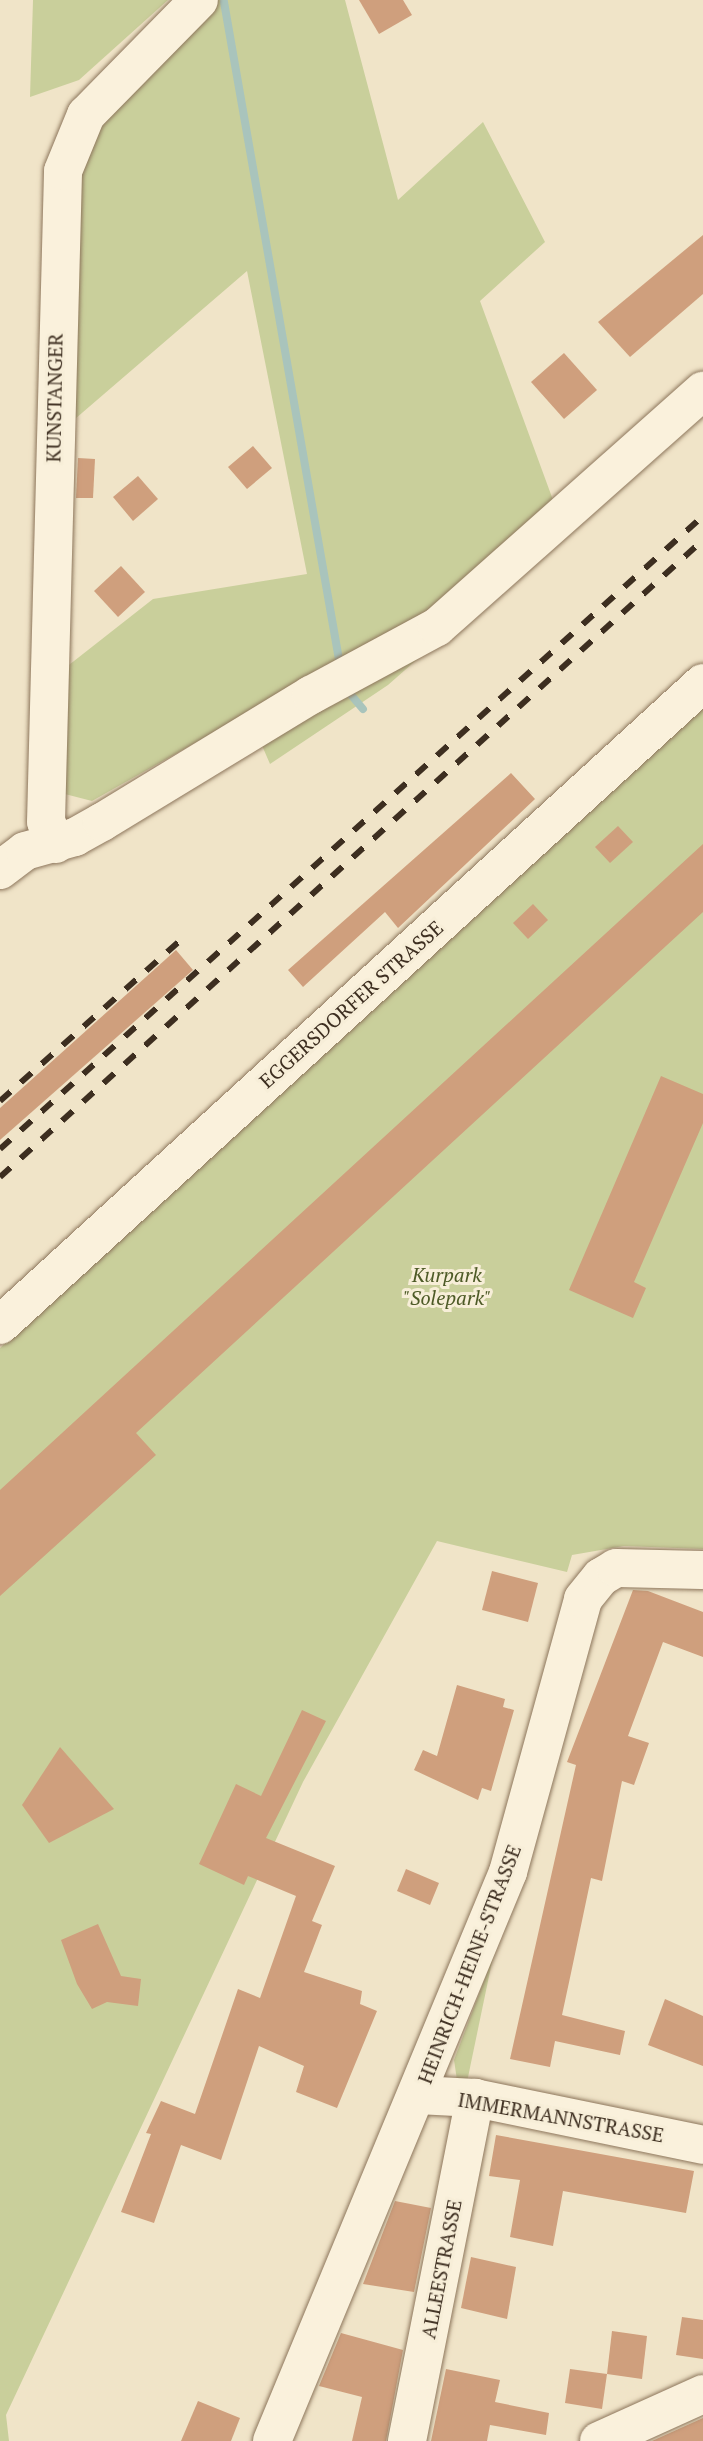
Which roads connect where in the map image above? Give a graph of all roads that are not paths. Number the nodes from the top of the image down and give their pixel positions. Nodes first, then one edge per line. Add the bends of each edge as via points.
1 (199, 0) edge
2 (703, 391) edge
3 (703, 683) edge
4 (56, 844) junction
5 (0, 870) edge
6 (0, 1325) edge
7 (703, 1570) edge
8 (418, 2095) junction
9 (475, 2098) junction
10 (703, 2145) edge
11 (703, 2394) edge
12 (272, 2441) edge
13 (407, 2441) edge
14 (599, 2441) edge

1 - 4 street, KUNSTANGER via 96,103 63,171 46,822
2 - 4 street via 437,627
3 - 6 street, EGGERSDORFER STRASSE
4 - 5 street via 25,851
7 - 8 street, HEINRICH-HEINE-STRASSE via 616,1568 583,1599 508,1872
8 - 9 street, IMMERMANNSTRASSE
8 - 12 street, HEINRICH-HEINE-STRASSE
9 - 10 street, IMMERMANNSTRASSE
9 - 13 street, ALLEESTRASSE
11 - 14 street

